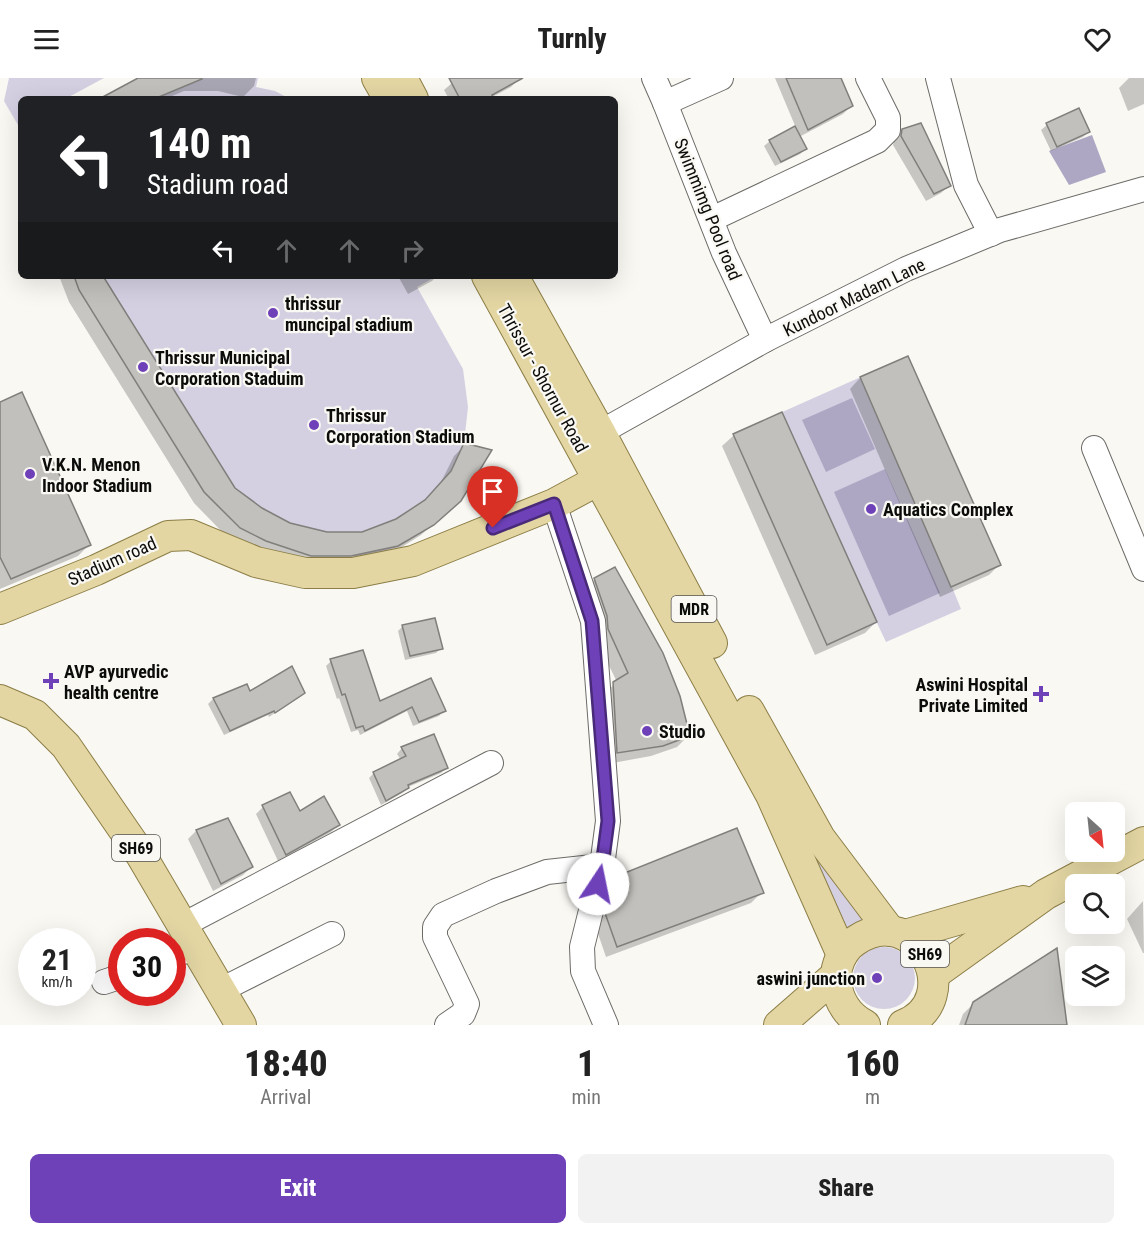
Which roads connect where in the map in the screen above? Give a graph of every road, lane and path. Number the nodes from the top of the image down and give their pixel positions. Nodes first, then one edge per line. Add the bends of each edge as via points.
1 (377, 78) edge
2 (402, 78) edge
3 (654, 78) edge
4 (721, 78) edge
5 (868, 78) edge
6 (938, 78) edge
7 (387, 96) edge
8 (412, 96) edge
9 (665, 103) junction
10 (1144, 189) edge
11 (712, 219) junction
12 (991, 234) junction
13 (489, 279) edge
14 (514, 279) edge
15 (765, 340) junction
16 (590, 438) junction
17 (1094, 448) dead end
18 (610, 474) junction
19 (554, 504) junction
20 (1144, 568) edge
21 (0, 609) edge
22 (0, 700) edge
23 (491, 763) dead end
24 (771, 773) junction
25 (1144, 843) edge
26 (602, 866) junction
27 (1046, 894) junction
28 (177, 928) edge
29 (897, 933) junction
30 (332, 934) dead end
31 (186, 942) edge
32 (186, 946) edge
33 (839, 965) junction
34 (221, 990) junction
35 (931, 1001) edge
36 (854, 1023) edge
37 (241, 1025) edge
38 (447, 1025) edge
39 (606, 1025) edge
40 (778, 1025) edge
41 (903, 1025) edge

1 - 7 main road
2 - 8 main road
3 - 9 street, Swimmimg Pool road
4 - 9 street
5 - 11 street via 888,118 888,130 877,141
6 - 12 street via 966,185
9 - 11 street, Swimmimg Pool road
10 - 12 street, Kundoor Madam Lane
11 - 15 street, Swimmimg Pool road
12 - 15 street, Kundoor Madam Lane via 906,269
13 - 16 main road, Thrissur - Shornur Road / MDR
14 - 16 main road, MDR
15 - 16 street, Kundoor Madam Lane
16 - 18 main road, Thrissur - Shornur Road / MDR
17 - 20 street
18 - 19 main road, Stadium road
18 - 24 main road, MDR
19 - 21 main road, Stadium road via 413,561 353,573 305,573 256,562 191,535 168,536
19 - 26 street via 592,621 608,821
22 - 28 main road, SH69 via 35,715 66,746 141,855
23 - 31 street
24 - 29 main road, MDR
24 - 33 main road, MDR via 776,805
25 - 27 main road, SH69
26 - 38 street via 547,872 443,915 435,927 435,937 467,1004 463,1014
26 - 39 street via 582,947 583,971
27 - 29 main road, SH69
27 - 35 main road, SH69
29 - 33 main road, SH69 via 863,936 851,944
29 - 35 main road, SH69 via 919,945 929,959
30 - 34 street
32 - 34 main road, SH69
33 - 36 main road via 837,993
33 - 40 main road, SH69
34 - 37 main road, SH69
35 - 41 main road, SH69

